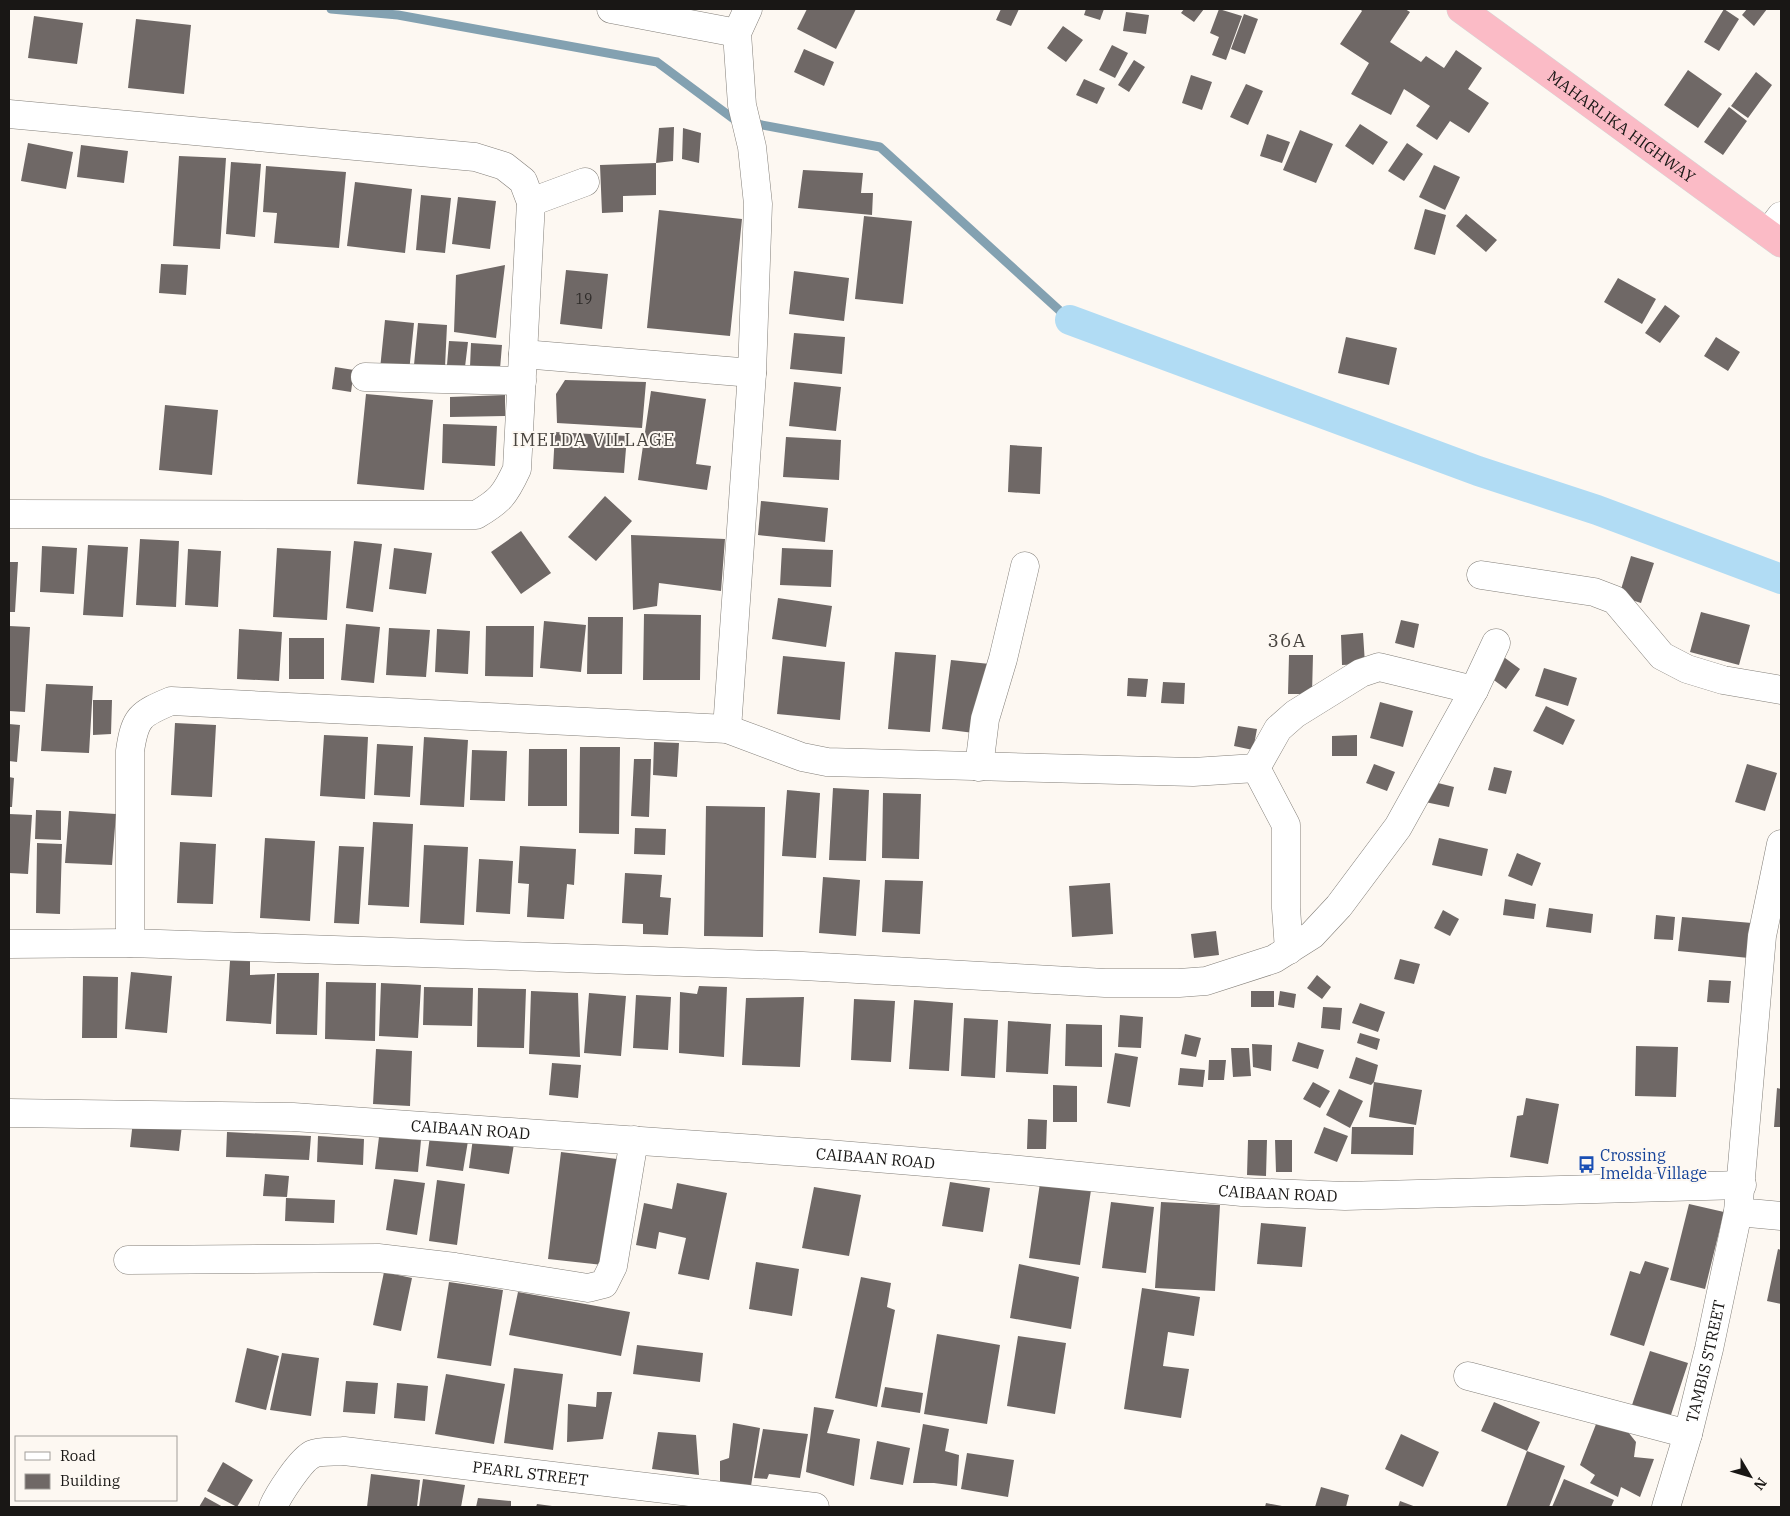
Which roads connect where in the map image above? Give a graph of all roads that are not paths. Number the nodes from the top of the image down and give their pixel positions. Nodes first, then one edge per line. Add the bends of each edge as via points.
1 (611, 9) edge
2 (748, 9) edge
3 (1461, 9) edge
4 (737, 33) junction
5 (9, 114) edge
6 (585, 182) dead end
7 (531, 202) junction
8 (1777, 231) edge
9 (523, 354) junction
10 (752, 373) junction
11 (365, 377) dead end
12 (522, 381) junction
13 (9, 514) edge
14 (1025, 566) dead end
15 (1481, 575) dead end
16 (1496, 643) dead end
17 (1474, 690) junction
18 (1781, 690) edge
19 (727, 729) junction
20 (979, 767) junction
21 (1256, 768) junction
22 (1781, 844) edge
23 (130, 943) junction
24 (9, 944) edge
25 (1289, 950) junction
26 (9, 1113) edge
27 (634, 1140) junction
28 (1742, 1185) junction
29 (1738, 1212) junction
30 (1781, 1216) edge
31 (128, 1260) dead end
32 (1468, 1376) dead end
33 (1688, 1434) junction
34 (772, 1505) edge
35 (273, 1507) edge
36 (815, 1507) edge
37 (1666, 1507) edge

1 - 4 street
2 - 4 street
3 - 8 highway, MAHARLIKA HIGHWAY
4 - 10 street via 742,105 752,147 758,204
5 - 7 street via 475,157 504,166 523,181
6 - 7 street
7 - 9 street
9 - 10 street
9 - 12 street
10 - 19 street
11 - 12 street
12 - 13 street via 517,470 506,491 494,504 476,515
14 - 20 street via 985,719
15 - 18 street via 1594,592 1615,600 1662,656 1686,669 1723,680
16 - 17 street
17 - 21 street via 1379,667 1361,673 1295,714 1278,729
17 - 25 street via 1398,827 1339,906 1312,935
19 - 20 street via 802,757 827,762
19 - 23 street via 172,701 147,711 133,728 130,751
20 - 21 street via 1193,772
21 - 25 street via 1286,825
22 - 28 street, TAMBIS STREET via 1762,936
23 - 24 street
23 - 25 street via 803,966 1123,983 1206,980 1274,959
26 - 27 street, CAIBAAN ROAD via 293,1117
27 - 28 street, CAIBAAN ROAD via 1008,1169 1242,1192 1345,1196
27 - 31 street via 613,1266 604,1284 588,1288 378,1258
28 - 29 street, TAMBIS STREET
29 - 30 street
29 - 33 street, TAMBIS STREET
32 - 33 street
33 - 37 street, TAMBIS STREET
34 - 35 street, PEARL STREET via 344,1451 312,1454 280,1492
34 - 36 street, PEARL STREET

